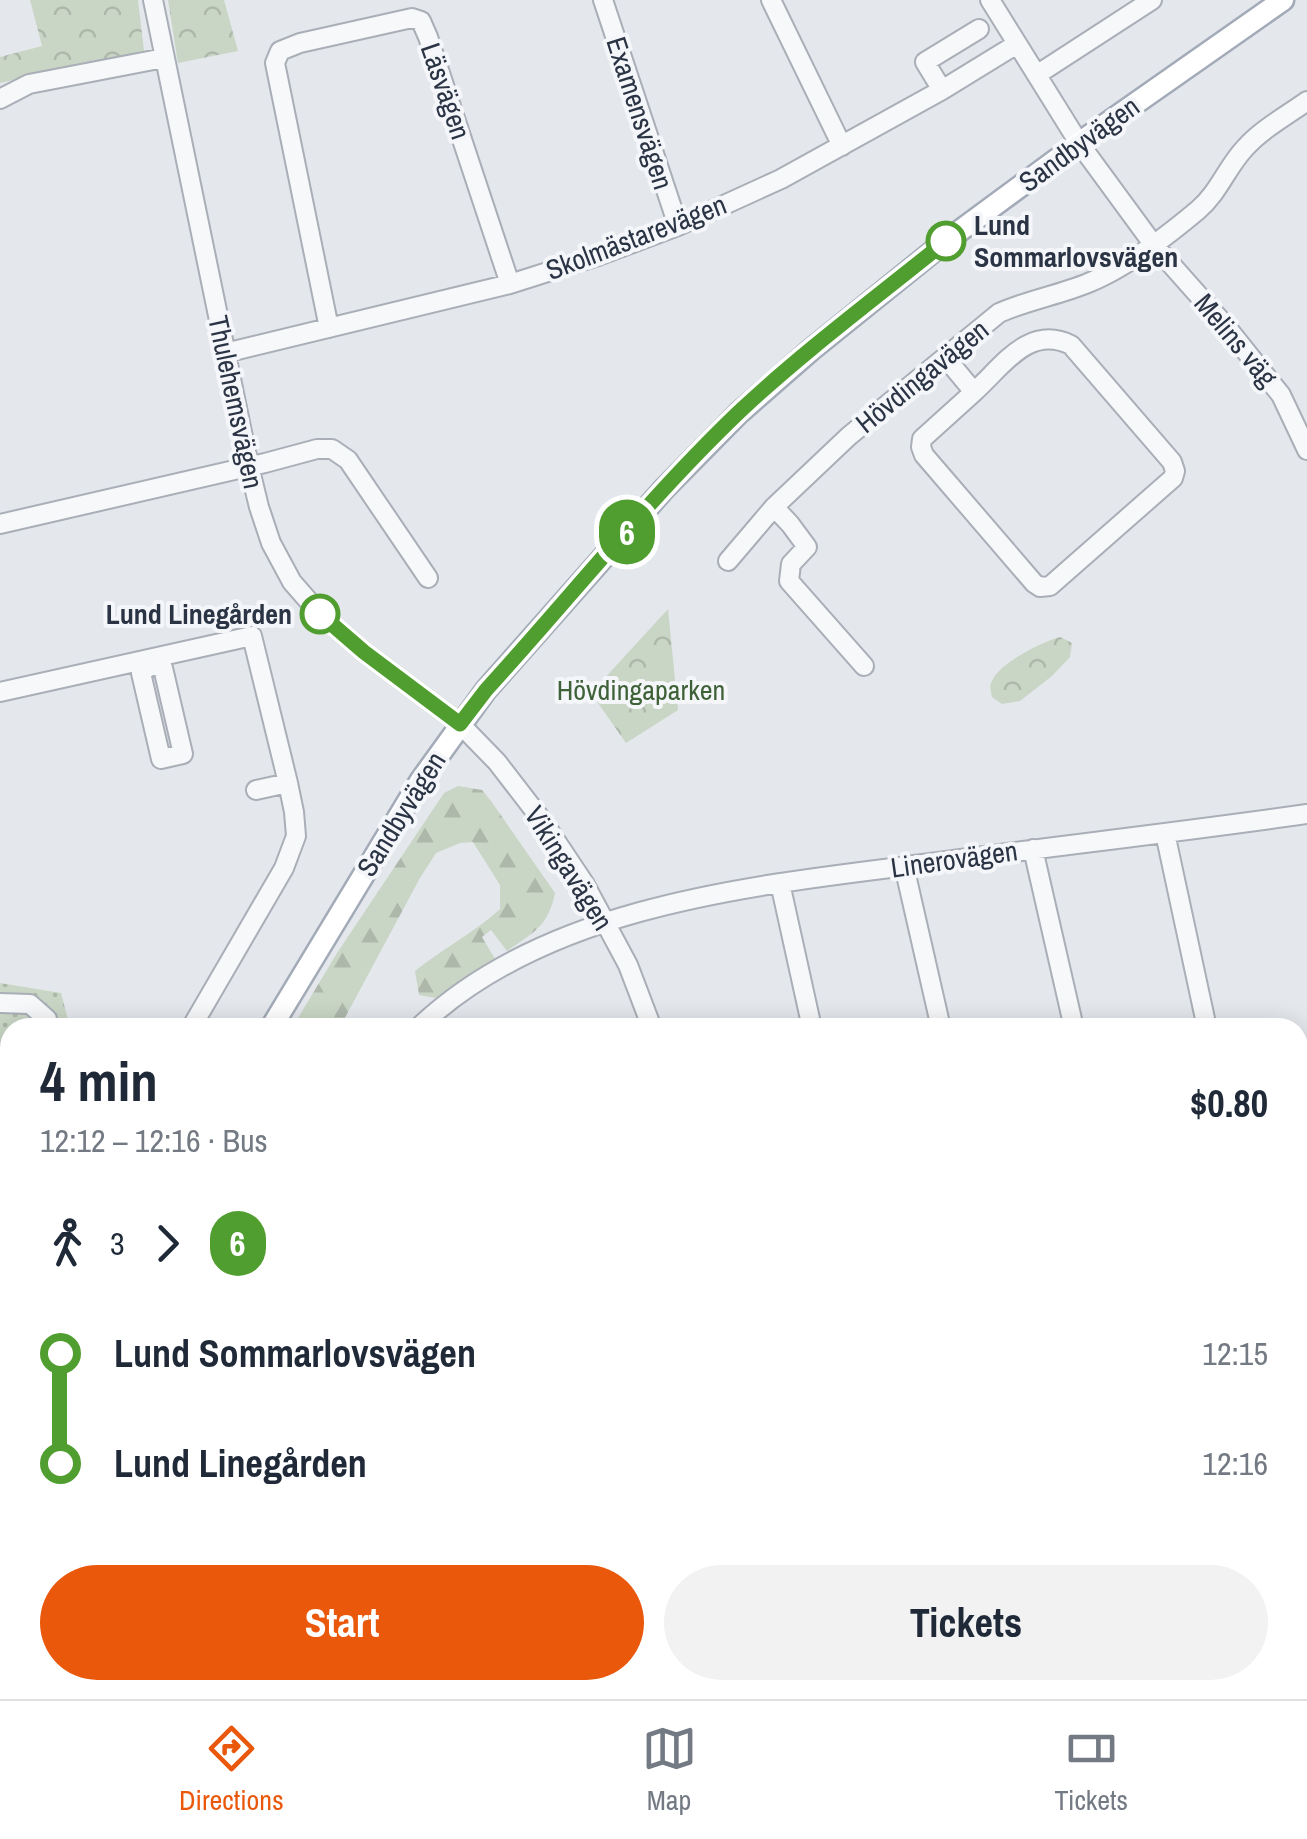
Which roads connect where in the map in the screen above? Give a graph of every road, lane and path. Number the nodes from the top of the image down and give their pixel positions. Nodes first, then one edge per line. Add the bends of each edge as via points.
1 (153, 0) edge
2 (603, 0) edge
3 (771, 0) edge
4 (990, 0) edge
5 (1152, 0) edge
6 (1283, 0) edge
7 (980, 29) dead end
8 (1017, 44) junction
9 (164, 58) junction
10 (1038, 74) junction
11 (942, 90) junction
12 (0, 98) edge
13 (1307, 101) edge
14 (1079, 142) junction
15 (842, 146) junction
16 (678, 226) junction
17 (1153, 244) junction
18 (510, 284) junction
19 (329, 328) junction
20 (225, 353) junction
21 (945, 357) junction
22 (974, 392) junction
23 (1307, 450) edge
24 (249, 466) junction
25 (774, 507) junction
26 (0, 524) edge
27 (728, 561) dead end
28 (428, 578) dead end
29 (150, 662) junction
30 (864, 666) dead end
31 (0, 692) edge
32 (460, 724) junction
33 (288, 783) junction
34 (256, 790) dead end
35 (1307, 814) edge
36 (1165, 833) junction
37 (1033, 849) junction
38 (904, 866) junction
39 (780, 883) junction
40 (604, 924) junction
41 (0, 1003) edge
42 (46, 1018) edge
43 (197, 1018) edge
44 (277, 1018) edge
45 (429, 1018) edge
46 (648, 1018) edge
47 (810, 1018) edge
48 (939, 1018) edge
49 (1072, 1018) edge
50 (1204, 1018) edge

1 - 9 street, Thulehemsvägen
2 - 16 street, Examensvägen
3 - 15 street
4 - 8 street, Melins väg
5 - 10 street
6 - 14 main road, Sandbyvägen
7 - 11 street via 925,62
8 - 10 street, Melins väg
8 - 11 street, Skolmästarevägen
9 - 12 street via 29,84
9 - 20 street, Thulehemsvägen
10 - 14 street, Melins väg
11 - 15 street, Skolmästarevägen
13 - 17 street, Hövdingavägen via 1242,150 1210,198
14 - 17 street, Melins väg
14 - 32 main road, Sandbyvägen via 739,412
15 - 16 street, Skolmästarevägen
16 - 18 street, Skolmästarevägen
17 - 21 street, Hövdingavägen via 1109,274 1000,313
17 - 23 street, Melins väg via 1268,376
18 - 19 street, Skolmästarevägen
18 - 19 street, Läsvägen via 421,21 300,43 280,50 276,63
19 - 20 street, Skolmästarevägen
20 - 24 street, Thulehemsvägen
21 - 22 street
21 - 25 street, Hövdingavägen
22 - 22 street via 922,438 921,447 1040,587 1050,586 1175,471 1062,341 1026,344
24 - 26 street
24 - 28 street via 317,448 336,450
24 - 32 street, Thulehemsvägen via 271,543 302,596
25 - 27 street, Hövdingavägen
25 - 30 street via 807,548 791,564 789,581
29 - 29 street via 141,673 161,759 183,754 163,668
29 - 31 street
29 - 33 street via 252,636
32 - 40 street, Vikingavägen via 544,824
32 - 44 main road, Sandbyvägen
33 - 34 street
33 - 43 street via 296,836 290,854
35 - 36 street, Linerovägen
36 - 37 street, Linerovägen
36 - 50 street
37 - 38 street, Linerovägen
37 - 49 street
38 - 39 street, Linerovägen
38 - 48 street
39 - 40 street, Linerovägen via 658,906
39 - 47 street
40 - 45 street, Linerovägen via 490,974
40 - 46 street, Vikingavägen
41 - 42 street via 30,1004

